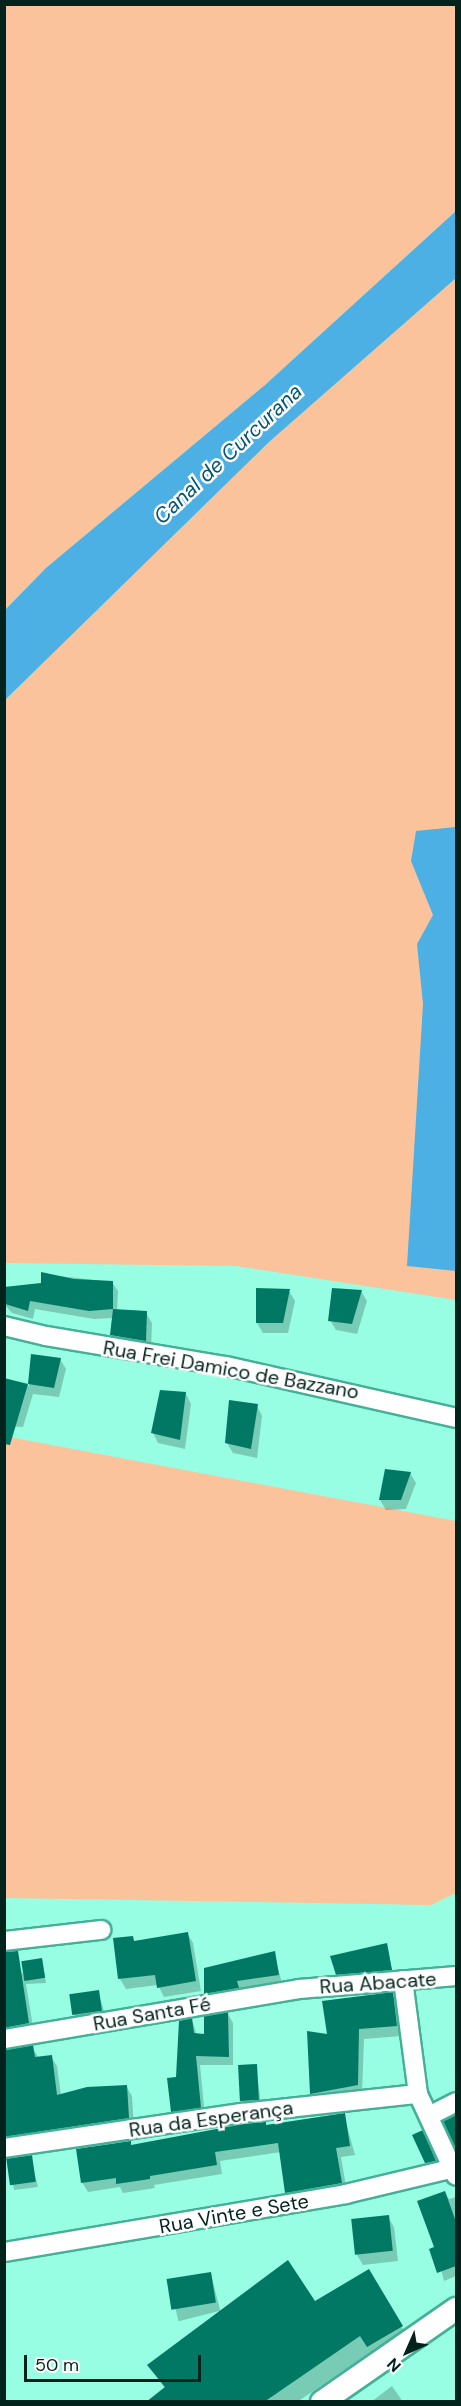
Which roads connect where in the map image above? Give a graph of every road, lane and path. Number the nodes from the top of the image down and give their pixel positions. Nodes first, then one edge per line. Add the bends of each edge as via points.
1 (4, 1326) edge
2 (456, 1418) edge
3 (101, 1930) dead end
4 (4, 1941) edge
5 (456, 1976) edge
6 (403, 1980) junction
7 (299, 1989) joint
8 (4, 2038) edge
9 (418, 2094) junction
10 (456, 2102) edge
11 (429, 2116) junction
12 (4, 2148) edge
13 (455, 2172) edge
14 (4, 2252) edge
15 (456, 2309) edge
16 (322, 2402) edge

1 - 2 street, Rua Frei Damico de Bazzano via 271,1375
3 - 4 street
5 - 6 street, Rua Abacate
6 - 7 street, Rua Abacate
6 - 9 street
7 - 8 street, Rua Santa Fé
9 - 11 street
9 - 12 street, Rua da Esperança via 242,2113
10 - 11 street
11 - 13 street
13 - 14 street, Rua Vinte e Sete
15 - 16 street

